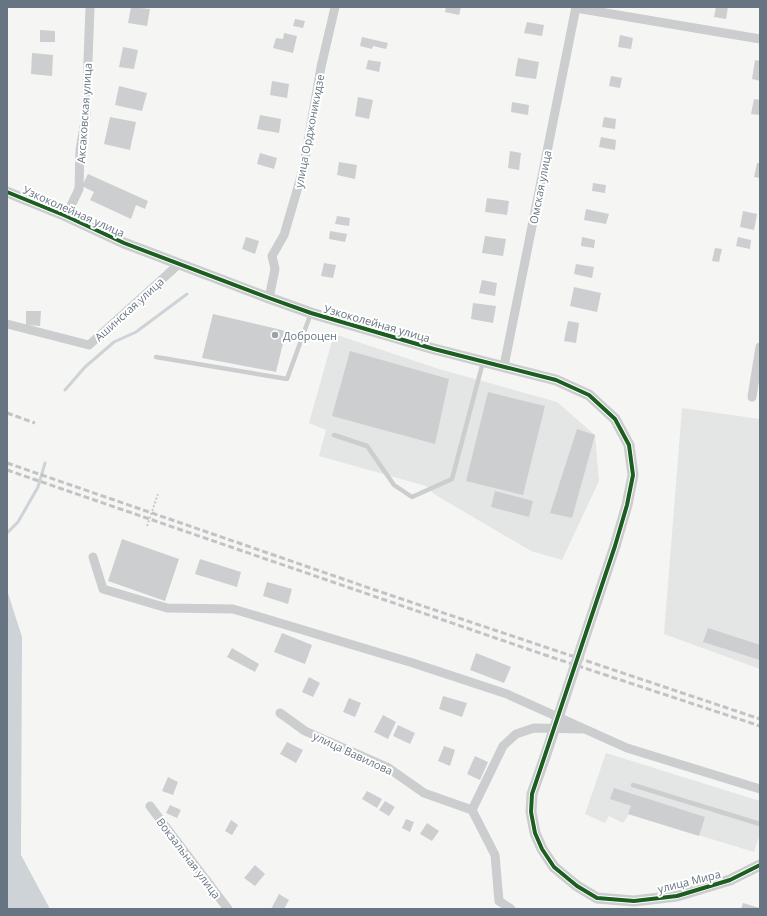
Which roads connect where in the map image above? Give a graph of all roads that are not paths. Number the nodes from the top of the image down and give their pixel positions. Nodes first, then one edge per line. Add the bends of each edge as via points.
1 (90, 7) edge
2 (336, 7) edge
3 (576, 8) edge
4 (760, 39) edge
5 (7, 192) edge
6 (66, 216) junction
7 (179, 264) junction
8 (269, 298) junction
9 (311, 313) junction
10 (7, 324) edge
11 (760, 347) edge
12 (156, 357) dead end
13 (484, 361) junction
14 (504, 366) junction
15 (752, 397) dead end
16 (334, 435) dead end
17 (615, 546) joint
18 (93, 557) dead end
19 (280, 713) dead end
20 (584, 729) junction
21 (633, 785) dead end
22 (760, 789) edge
23 (150, 806) dead end
24 (472, 810) junction
25 (760, 824) edge
26 (760, 865) edge
27 (496, 905) edge
28 (228, 909) edge
29 (511, 909) edge

1 - 6 street, Аксаковская улица via 86,114 80,150 79,189
2 - 8 street, улица Орджоникидзе via 321,66 303,170 284,235 272,256 275,269
3 - 4 street
3 - 14 street, Омская улица
5 - 6 street, Узкоколейная улица
6 - 7 street, Узкоколейная улица via 124,243
7 - 8 street, Узкоколейная улица
7 - 10 street, Ашинская улица via 89,345
8 - 9 street, Узкоколейная улица
9 - 12 lane via 287,379
9 - 13 street, Узкоколейная улица
11 - 15 street
13 - 14 street, Узкоколейная улица
13 - 16 lane via 452,479 412,497 394,486 367,446
14 - 17 street, Узкоколейная улица via 556,380 589,395 615,419 629,445 633,475
17 - 26 street, улица Мира, bridge via 532,794 531,812 535,833 542,849 554,866 576,886 597,898 634,901 677,896 730,880
18 - 20 street via 103,589 167,608 233,609 507,694
19 - 24 street, улица Вавилова via 304,731 387,767 424,793
20 - 22 street via 626,748
20 - 24 street via 534,728 516,734 503,746
21 - 25 lane
23 - 28 street, Вокзальная улица
24 - 27 street via 495,855
27 - 29 street

